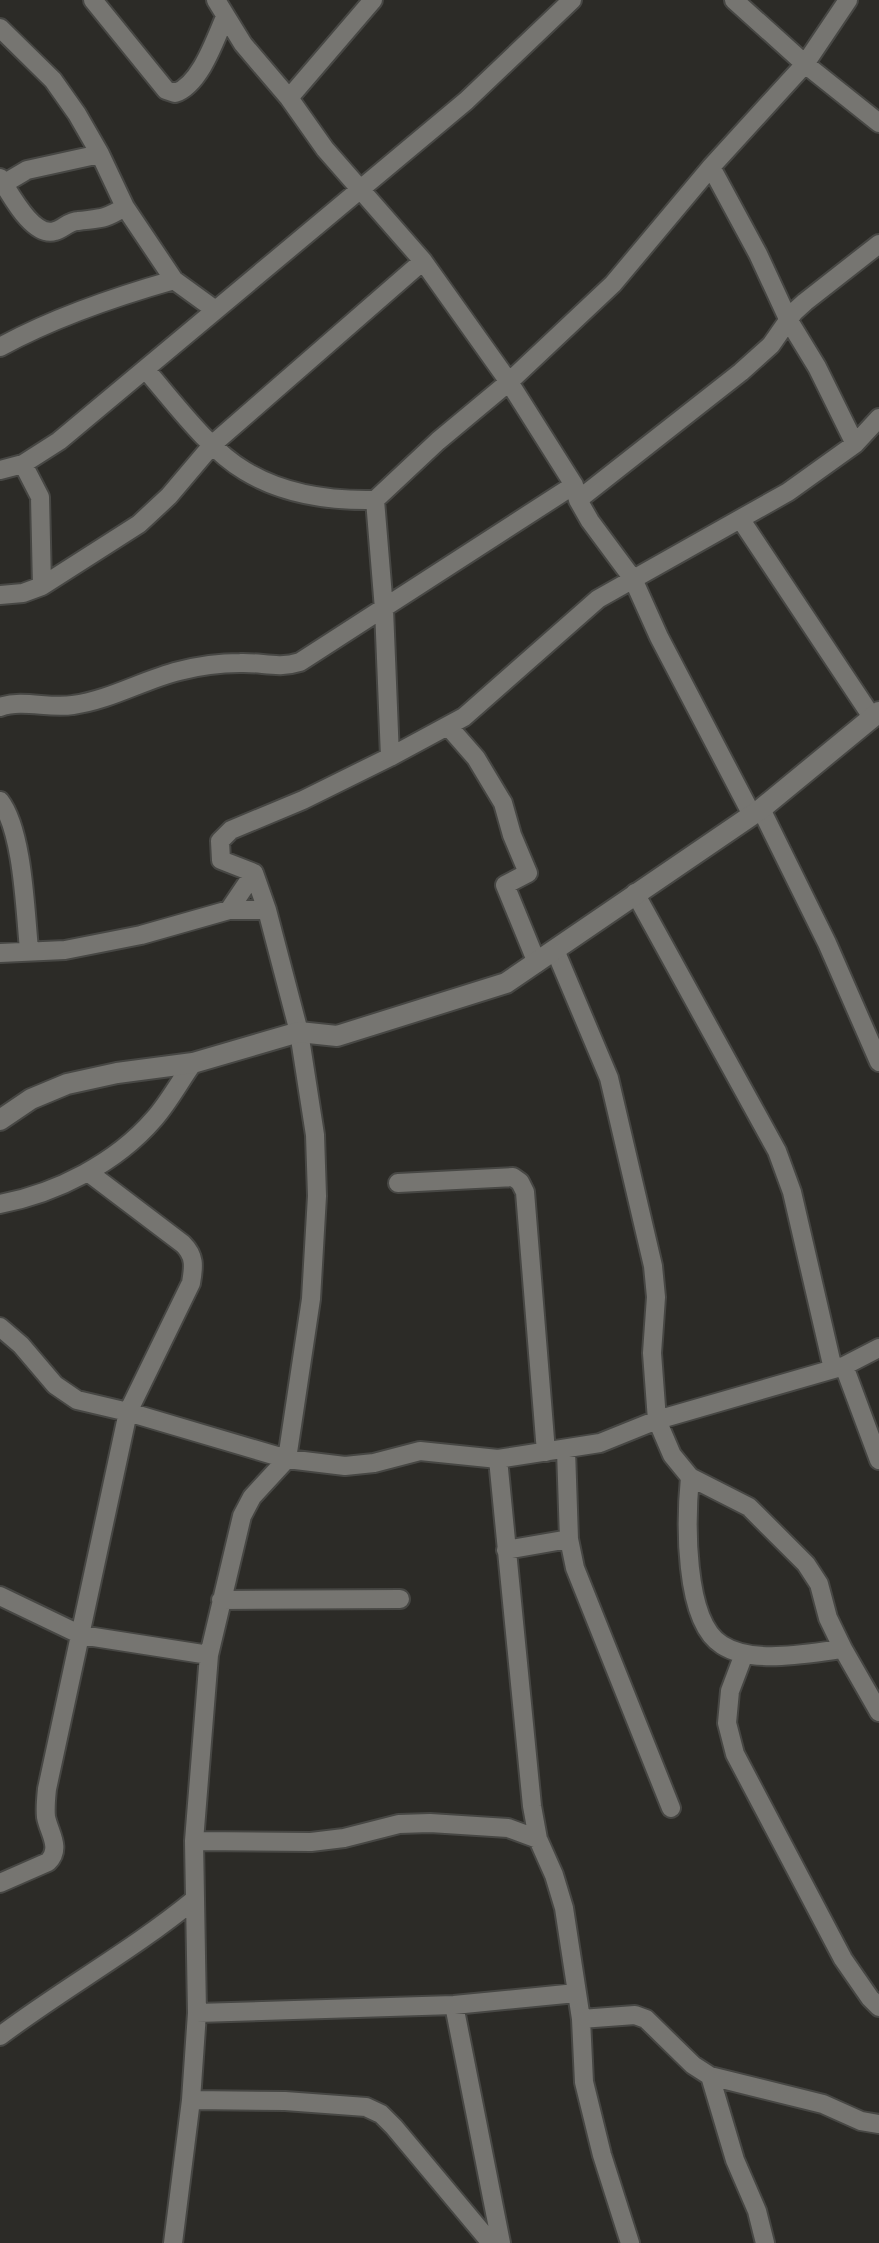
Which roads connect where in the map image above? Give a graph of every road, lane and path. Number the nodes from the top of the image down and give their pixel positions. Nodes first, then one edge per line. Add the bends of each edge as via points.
1 (93, 0) edge
2 (216, 0) edge
3 (373, 0) edge
4 (572, 0) edge
5 (734, 0) edge
6 (848, 0) edge
7 (225, 17) junction
8 (0, 28) edge
9 (805, 64) junction
10 (289, 98) junction
11 (879, 123) edge
12 (100, 154) junction
13 (711, 167) junction
14 (1, 182) edge
15 (360, 187) junction
16 (125, 207) junction
17 (879, 244) edge
18 (423, 261) junction
19 (174, 280) junction
20 (214, 309) junction
21 (789, 321) junction
22 (0, 347) edge
23 (146, 370) junction
24 (509, 382) junction
25 (879, 418) edge
26 (213, 444) junction
27 (855, 444) junction
28 (23, 464) junction
29 (0, 470) edge
30 (576, 493) junction
31 (375, 500) junction
32 (741, 520) junction
33 (633, 579) junction
34 (42, 586) junction
35 (0, 595) edge
36 (384, 609) junction
37 (0, 707) edge
38 (876, 715) edge
39 (448, 726) junction
40 (390, 757) junction
41 (0, 801) edge
42 (756, 811) junction
43 (254, 873) junction
44 (635, 893) junction
45 (229, 910) junction
46 (267, 910) junction
47 (29, 949) junction
48 (555, 950) junction
49 (0, 953) edge
50 (537, 963) junction
51 (299, 1032) junction
52 (879, 1062) edge
53 (193, 1063) junction
54 (0, 1120) edge
55 (88, 1172) junction
56 (398, 1183) dead end
57 (0, 1204) edge
58 (0, 1327) edge
59 (879, 1348) edge
60 (838, 1367) junction
61 (128, 1412) junction
62 (657, 1420) junction
63 (566, 1450) junction
64 (546, 1452) junction
65 (287, 1459) junction
66 (498, 1459) junction
67 (879, 1460) edge
68 (690, 1477) junction
69 (569, 1539) junction
70 (506, 1550) junction
71 (0, 1596) edge
72 (400, 1599) dead end
73 (221, 1600) junction
74 (81, 1635) junction
75 (843, 1649) junction
76 (744, 1654) junction
77 (209, 1655) junction
78 (879, 1712) edge
79 (532, 1806) junction
80 (671, 1808) dead end
81 (508, 1828) junction
82 (538, 1839) junction
83 (194, 1841) junction
84 (0, 1883) edge
85 (195, 1899) junction
86 (576, 1993) junction
87 (454, 2005) junction
88 (879, 2007) edge
89 (197, 2013) junction
90 (581, 2019) junction
91 (0, 2036) edge
92 (710, 2076) junction
93 (191, 2100) junction
94 (879, 2124) edge
95 (173, 2243) edge
96 (491, 2243) edge
97 (501, 2243) edge
98 (630, 2243) edge
99 (765, 2243) edge

1 - 7 street via 166,90 175,93 185,89 204,64
2 - 7 street
3 - 10 street
4 - 15 street via 466,101
5 - 9 street
6 - 9 street
7 - 10 street
8 - 12 street via 53,80
9 - 11 street
9 - 13 street
10 - 15 street
12 - 14 street via 27,170
12 - 16 street
13 - 21 street
13 - 24 street via 613,284
14 - 16 street via 34,227 47,232 77,220 104,219
15 - 18 street
15 - 20 street
16 - 19 street
17 - 21 street via 805,302
18 - 24 street
18 - 26 street
19 - 20 street
19 - 22 street via 66,315
20 - 23 street
21 - 27 street
21 - 30 street via 741,372
23 - 26 street
23 - 28 street
24 - 30 street
24 - 31 street
25 - 27 street
26 - 31 street via 244,470 286,489
26 - 34 street via 139,524
27 - 32 street
28 - 29 street
28 - 34 street via 40,497
30 - 33 street
30 - 36 street
31 - 36 street
32 - 33 street
32 - 38 street
33 - 39 street via 598,599
33 - 42 street via 659,637
34 - 35 street
36 - 37 street via 287,666 220,664 179,670 73,705
36 - 40 street
38 - 42 street
39 - 40 street
39 - 50 street via 476,758 503,803 528,873 505,885
40 - 43 street via 231,830 220,841 221,860
41 - 47 street via 18,852
42 - 44 street
42 - 52 street via 827,943
43 - 45 street
43 - 46 street
44 - 48 street
44 - 60 street via 777,1151
45 - 46 street
45 - 47 street via 65,950
46 - 51 street
47 - 49 street
48 - 50 street
48 - 62 street via 609,1078 653,1266
50 - 51 street via 506,983 337,1036
51 - 53 street
51 - 65 street via 315,1135 317,1196 311,1299
53 - 54 street via 67,1084
53 - 55 street via 154,1119
55 - 57 street
55 - 61 street via 183,1244 194,1266 191,1283
56 - 64 street via 513,1177 520,1182 525,1192
58 - 61 street via 55,1385 77,1400
59 - 60 street
60 - 62 street
60 - 67 street
61 - 65 street
61 - 74 street
62 - 63 street
62 - 68 street via 672,1455
63 - 64 street
63 - 69 street
64 - 66 street
65 - 66 street via 345,1466 420,1451
65 - 73 street via 242,1516
66 - 70 street
68 - 75 street via 749,1507 806,1564
68 - 76 street via 688,1542 701,1620 723,1646
69 - 70 street
69 - 80 street via 582,1591
70 - 79 street
71 - 74 street
72 - 73 street
73 - 77 street
74 - 77 street
74 - 84 street via 47,1789 46,1818 54,1856
75 - 76 street
75 - 78 street
76 - 88 street via 730,1691 727,1723 735,1754 843,1959
77 - 83 street
79 - 81 street
79 - 82 street
81 - 82 street
81 - 83 street via 399,1824 311,1842
82 - 86 street via 564,1908
83 - 85 street
85 - 89 street
85 - 91 street
86 - 87 street
86 - 90 street
87 - 89 street
87 - 97 street
89 - 93 street
90 - 92 street via 646,2019
90 - 98 street via 584,2082
92 - 94 street
92 - 99 street
93 - 95 street
93 - 96 street via 285,2101 366,2107 381,2114

